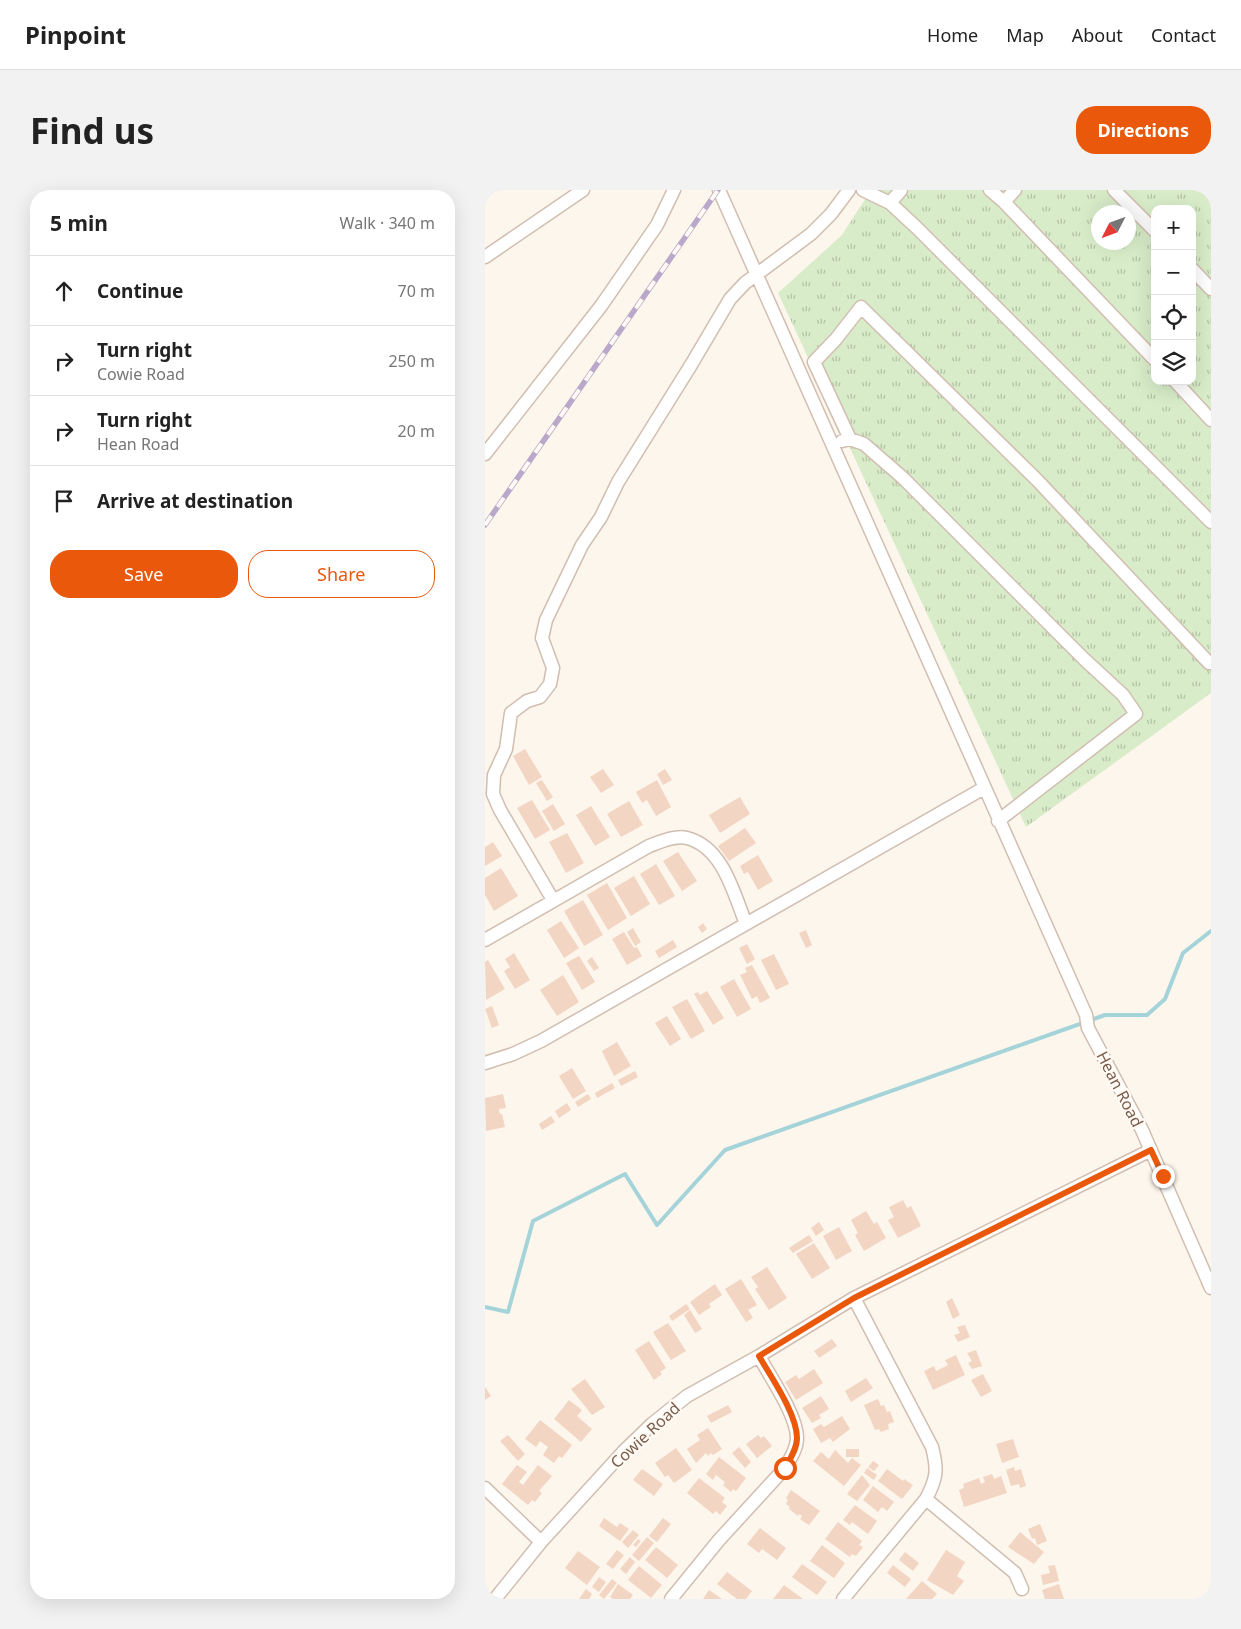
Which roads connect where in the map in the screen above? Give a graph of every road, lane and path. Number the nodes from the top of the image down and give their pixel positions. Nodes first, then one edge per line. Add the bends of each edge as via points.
1 (583, 190) edge
2 (674, 190) edge
3 (719, 190) edge
4 (849, 190) edge
5 (863, 190) edge
6 (901, 190) edge
7 (990, 190) edge
8 (1015, 190) edge
9 (1115, 190) edge
10 (1005, 202) junction
11 (890, 203) junction
12 (1151, 227) edge
13 (485, 257) edge
14 (1196, 273) edge
15 (757, 275) junction
16 (1211, 289) edge
17 (1151, 356) edge
18 (1179, 385) edge
19 (1211, 420) edge
20 (850, 439) junction
21 (833, 444) junction
22 (485, 454) edge
23 (1211, 522) edge
24 (1209, 663) dead end
25 (984, 788) junction
26 (999, 821) junction
27 (553, 900) junction
28 (746, 924) junction
29 (485, 940) edge
30 (485, 1063) edge
31 (1151, 1150) junction
32 (1211, 1288) edge
33 (854, 1298) junction
34 (759, 1356) junction
35 (485, 1488) edge
36 (926, 1499) junction
37 (541, 1542) junction
38 (1022, 1589) dead end
39 (495, 1599) edge
40 (671, 1599) edge
41 (843, 1599) edge

1 - 13 street
2 - 22 street via 657,225 601,306
3 - 15 street, Hean Road
4 - 15 street via 811,234
5 - 11 street
6 - 11 street
7 - 10 street
8 - 10 street
9 - 12 street
10 - 17 street
11 - 23 street
14 - 16 street
15 - 21 street, Hean Road
15 - 27 street via 730,299 618,482 545,620 542,638 553,668 550,684 540,697 527,701 511,713 507,749 494,775 493,794 499,810
18 - 19 street
20 - 21 street
20 - 24 street via 814,362 861,307 1038,481
20 - 26 street via 864,444 925,499 1123,696 1136,714
21 - 25 street, Hean Road
25 - 26 street, Hean Road
25 - 28 street
26 - 31 street, Hean Road via 1087,1022
27 - 28 street via 649,846 686,837 715,857 728,877
27 - 29 street
28 - 30 street via 541,1042
31 - 32 street, Hean Road
31 - 33 street, Cowie Road
33 - 34 street, Cowie Road
33 - 36 street via 932,1447 937,1466 935,1481
34 - 37 street, Cowie Road via 687,1396 652,1424
34 - 40 street via 793,1419 797,1439 793,1454 785,1468 719,1540
35 - 37 street
36 - 38 street via 1015,1573
36 - 41 street
37 - 39 street, Cowie Road

